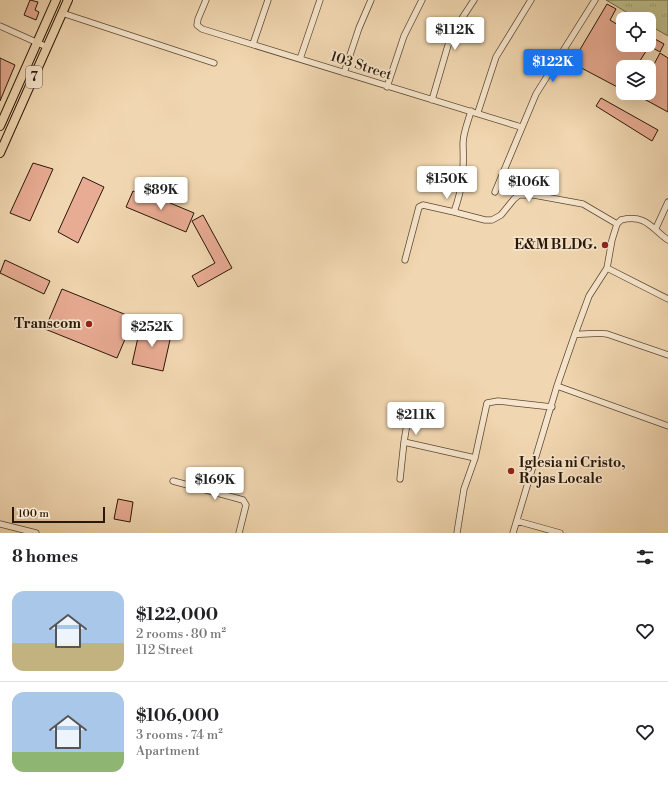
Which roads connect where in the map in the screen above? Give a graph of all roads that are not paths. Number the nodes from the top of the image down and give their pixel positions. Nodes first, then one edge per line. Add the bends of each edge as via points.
1 (56, 0) edge
2 (68, 0) edge
3 (206, 0) edge
4 (268, 0) edge
5 (320, 0) edge
6 (371, 0) edge
7 (422, 0) edge
8 (474, 0) edge
9 (531, 0) edge
10 (595, 0) edge
11 (62, 13) junction
12 (0, 26) edge
13 (37, 43) junction
14 (253, 44) junction
15 (47, 47) junction
16 (300, 59) junction
17 (214, 63) dead end
18 (344, 73) junction
19 (387, 87) junction
20 (12, 99) junction
21 (432, 100) junction
22 (22, 104) junction
23 (471, 111) junction
24 (478, 112) junction
25 (0, 126) edge
26 (521, 127) junction
27 (0, 153) edge
28 (496, 192) dead end
29 (668, 202) edge
30 (454, 212) junction
31 (617, 224) junction
32 (656, 228) junction
33 (668, 240) edge
34 (405, 260) dead end
35 (608, 268) junction
36 (668, 299) edge
37 (575, 334) junction
38 (668, 355) edge
39 (557, 386) junction
40 (552, 407) junction
41 (406, 424) dead end
42 (668, 426) edge
43 (404, 442) junction
44 (475, 458) junction
45 (400, 479) dead end
46 (173, 481) dead end
47 (517, 521) junction
48 (0, 524) edge
49 (36, 533) edge
50 (239, 533) edge
51 (457, 533) edge
52 (514, 533) edge
53 (560, 533) edge

1 - 13 main road, 7
2 - 11 main road, 7
3 - 14 street, 103 Street via 198,26
4 - 14 street
5 - 16 street
6 - 18 street
7 - 19 street via 401,43
8 - 21 street via 451,35
9 - 24 street via 496,57
10 - 26 street via 536,94
11 - 15 main road, 7
11 - 17 street
12 - 13 street
13 - 15 street
13 - 20 main road, 7
14 - 16 street, 103 Street
15 - 22 main road, 7
16 - 18 street, 103 Street
18 - 19 street, 103 Street
19 - 21 street, 103 Street
20 - 22 main road
20 - 25 main road, 7
21 - 23 street, 103 Street
22 - 27 main road, 7
23 - 24 street, 103 Street
23 - 30 street via 464,140 464,183
24 - 26 street, 103 Street
26 - 28 street
29 - 32 street
30 - 31 street via 492,220 501,215 519,195 534,194 583,204
30 - 34 street via 419,206
31 - 32 street via 621,220 638,219
31 - 35 street
32 - 33 street
35 - 36 street
35 - 37 street via 588,296
37 - 38 street via 588,335 599,332
37 - 39 street
39 - 40 street
39 - 42 street
40 - 44 street via 498,401 487,403
40 - 47 street
41 - 43 street
43 - 44 street
43 - 45 street
44 - 51 street via 464,489
46 - 50 street via 243,500 246,505
47 - 52 street
47 - 53 street
48 - 49 street

